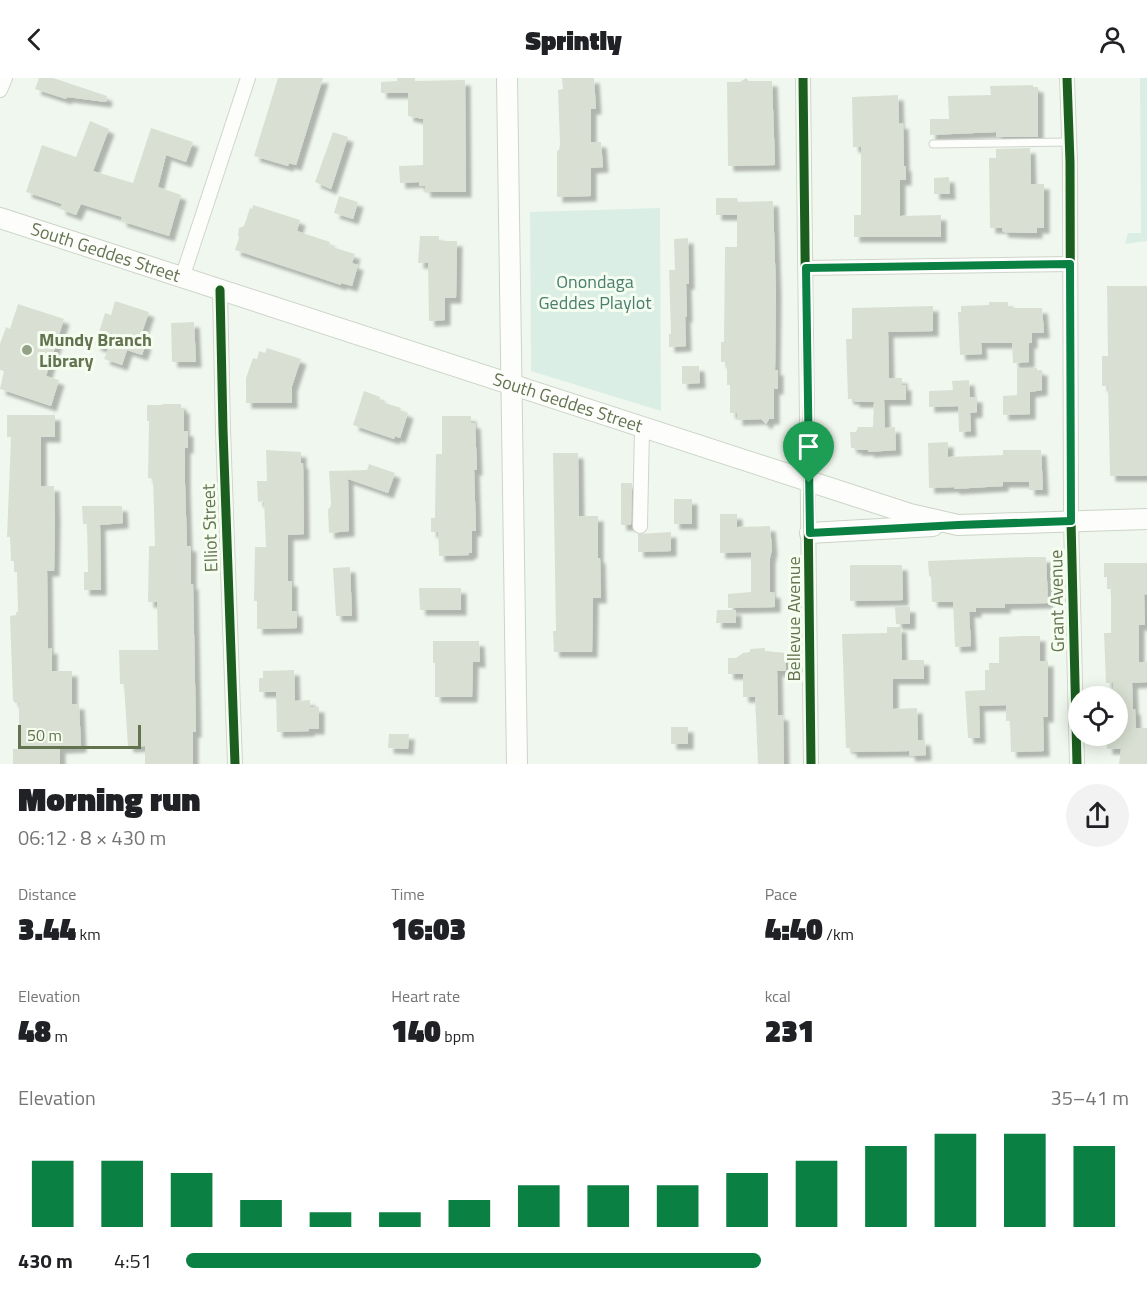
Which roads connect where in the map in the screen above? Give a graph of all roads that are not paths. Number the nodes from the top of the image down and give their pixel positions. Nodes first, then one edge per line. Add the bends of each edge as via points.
1 (4, 78) edge
2 (248, 78) edge
3 (507, 78) edge
4 (803, 78) edge
5 (1067, 78) edge
6 (0, 90) edge
7 (1068, 142) junction
8 (933, 144) dead end
9 (0, 218) edge
10 (1070, 264) junction
11 (806, 268) junction
12 (182, 278) junction
13 (220, 290) junction
14 (511, 384) junction
15 (642, 428) junction
16 (809, 483) junction
17 (1147, 519) edge
18 (1071, 521) junction
19 (958, 525) junction
20 (640, 526) dead end
21 (810, 533) junction
22 (235, 764) edge
23 (517, 764) edge
24 (811, 764) edge
25 (1077, 764) edge

1 - 6 street
2 - 12 street
3 - 14 main road
4 - 11 street, Bellevue Avenue
5 - 7 street, Grant Avenue
7 - 8 lane
7 - 10 street, Grant Avenue
9 - 12 main road, South Geddes Street
10 - 11 street
10 - 18 street, Grant Avenue
11 - 16 street, Bellevue Avenue
12 - 13 main road, South Geddes Street
13 - 14 main road, South Geddes Street
13 - 22 street, Elliot Street
14 - 15 main road, South Geddes Street
14 - 23 main road
15 - 16 main road, South Geddes Street
15 - 20 street
16 - 19 main road, South Geddes Street
16 - 21 street, Bellevue Avenue
17 - 18 main road, South Geddes Street
18 - 19 main road, South Geddes Street
18 - 25 street, Grant Avenue
19 - 21 main road
21 - 24 street, Bellevue Avenue

